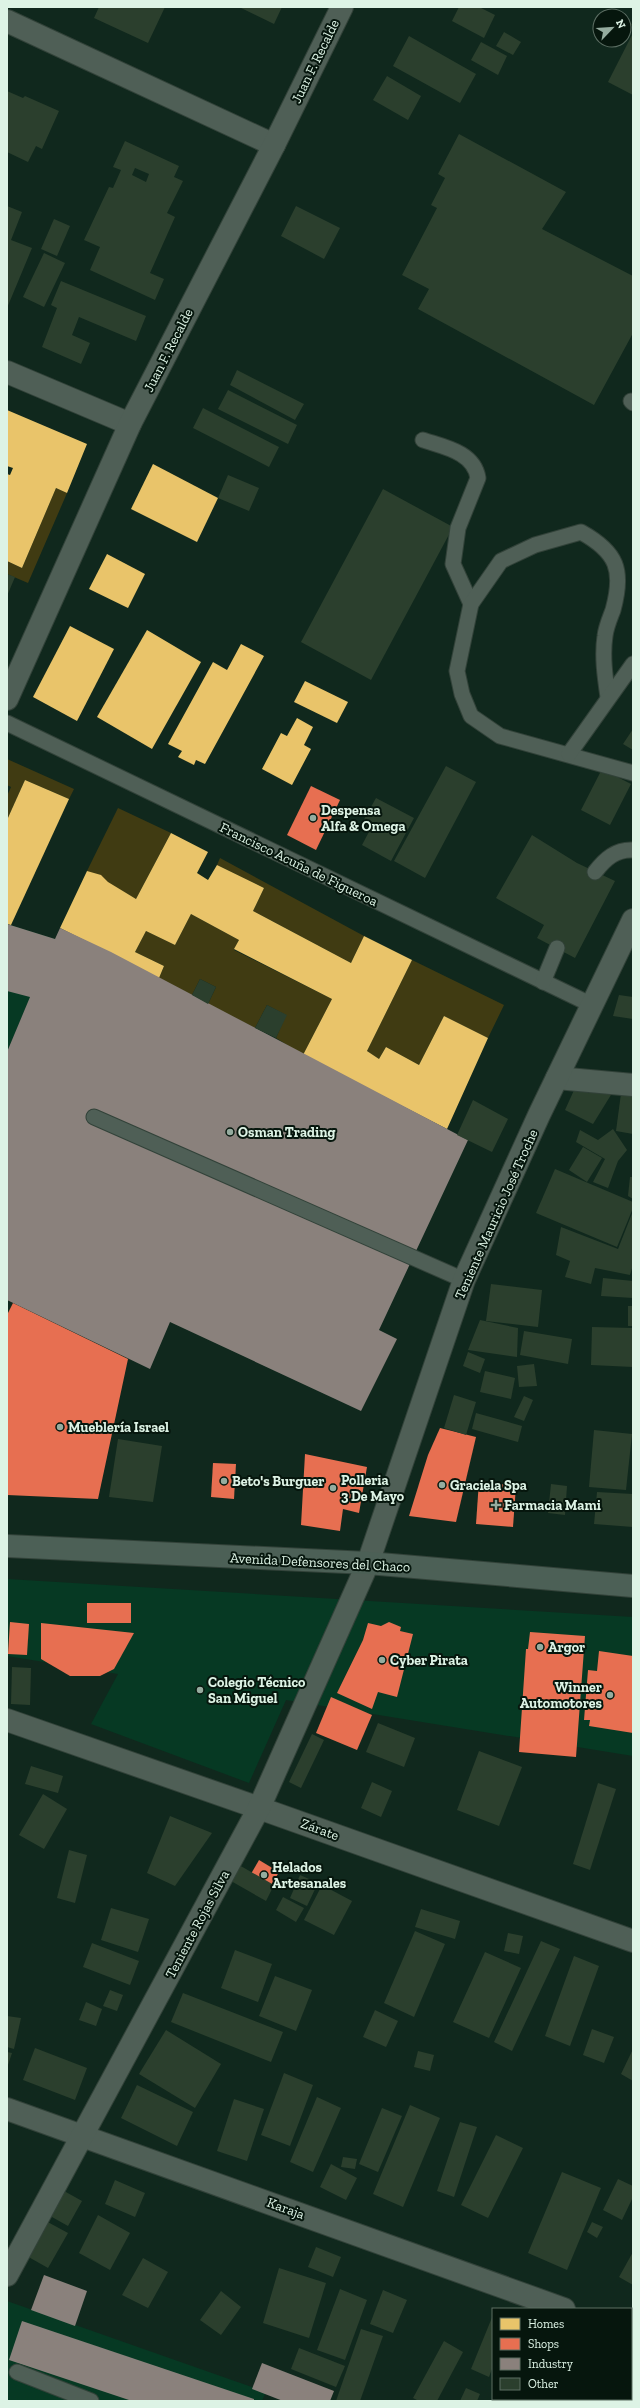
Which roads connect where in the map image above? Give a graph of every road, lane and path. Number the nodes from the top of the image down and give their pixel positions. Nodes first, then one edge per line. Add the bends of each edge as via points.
1 (342, 7) edge
2 (7, 20) edge
3 (274, 145) junction
4 (7, 372) edge
5 (130, 424) junction
6 (423, 440) dead end
7 (471, 604) junction
8 (633, 664) edge
9 (608, 697) junction
10 (7, 699) edge
11 (7, 723) edge
12 (569, 754) junction
13 (633, 773) edge
14 (633, 850) edge
15 (595, 872) dead end
16 (633, 920) edge
17 (557, 948) dead end
18 (543, 982) junction
19 (592, 1005) junction
20 (557, 1078) junction
21 (633, 1085) edge
22 (94, 1118) dead end
23 (464, 1280) junction
24 (7, 1546) edge
25 (368, 1563) junction
26 (633, 1586) edge
27 (7, 1720) edge
28 (259, 1808) junction
29 (633, 1941) edge
30 (7, 2109) edge
31 (84, 2136) junction
32 (7, 2275) edge
33 (561, 2308) edge
34 (17, 2372) dead end
35 (91, 2401) edge

1 - 3 street, Juan F. Recalde
2 - 3 street
3 - 5 street, Juan F. Recalde
4 - 5 street
5 - 10 street, Juan F. Recalde
6 - 7 lane via 457,452 473,463 477,471 478,478 458,528 453,564
7 - 9 lane via 501,561 535,545 581,532 600,542 614,558 618,584 605,636 604,666
7 - 12 lane via 457,671 462,694 471,716 500,736
8 - 9 lane
9 - 12 lane
11 - 18 lane, Francisco Acuña de Figueroa
12 - 13 lane
14 - 15 lane via 627,849 607,857
16 - 19 street, Teniente Mauricio José Troche
17 - 18 lane
18 - 19 lane, Francisco Acuña de Figueroa
19 - 20 street, Teniente Mauricio José Troche
20 - 21 street
20 - 23 street, Teniente Mauricio José Troche
22 - 23 lane
23 - 25 street, Teniente Mauricio José Troche
24 - 25 main road, Avenida Defensores del Chaco
25 - 26 main road, Avenida Defensores del Chaco
25 - 28 street, Teniente Rojas Silva
27 - 28 street, Zárate
28 - 29 street, Zárate
28 - 31 street, Teniente Rojas Silva
30 - 31 street, Karaja
31 - 32 street, Teniente Rojas Silva
31 - 33 street, Karaja
34 - 35 lane

